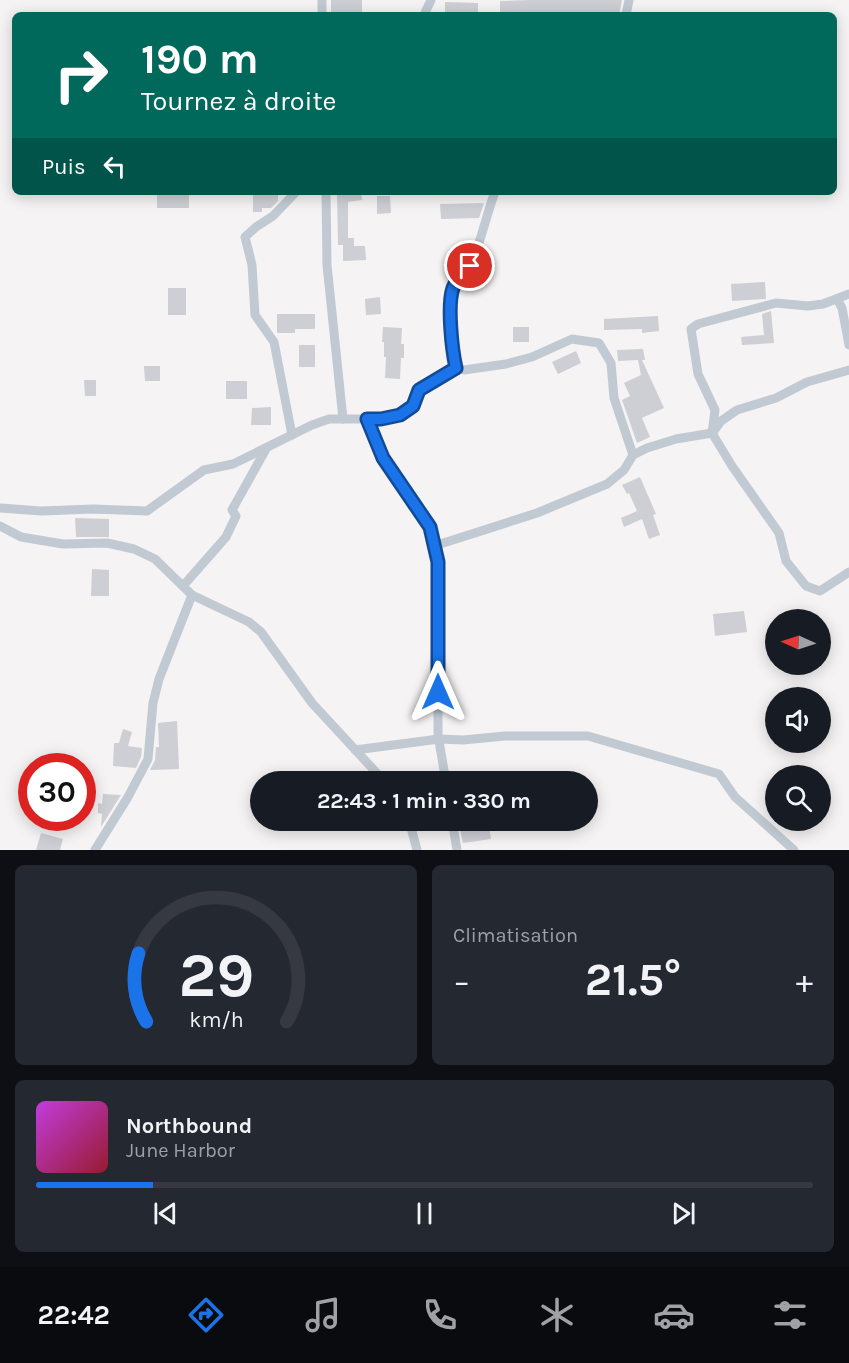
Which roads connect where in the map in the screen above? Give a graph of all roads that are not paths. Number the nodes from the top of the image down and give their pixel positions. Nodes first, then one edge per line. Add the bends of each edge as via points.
1 (293, 195) edge
2 (326, 195) edge
3 (494, 195) edge
4 (849, 294) edge
5 (837, 299) junction
6 (849, 345) edge
7 (456, 368) junction
8 (849, 370) edge
9 (343, 419) junction
10 (367, 419) junction
11 (712, 434) junction
12 (292, 435) junction
13 (266, 449) junction
14 (633, 455) junction
15 (0, 508) edge
16 (0, 526) edge
17 (434, 546) junction
18 (849, 572) edge
19 (183, 586) junction
20 (192, 595) junction
21 (439, 739) junction
22 (356, 750) junction
23 (375, 771) edge
24 (444, 771) edge
25 (412, 831) edge
26 (454, 831) edge
27 (95, 850) edge
28 (417, 850) edge
29 (457, 850) edge
30 (794, 850) edge

1 - 12 street via 245,237 252,265 255,315 274,342
2 - 9 street via 327,265
3 - 7 street via 470,266 456,280 452,291
4 - 5 street
5 - 6 street
5 - 11 street via 808,306 776,303 691,329 698,374 715,410
7 - 10 street via 419,390 413,406 400,415
7 - 14 street via 506,364 572,339 599,343 611,363 614,398
8 - 11 street via 737,410 721,420
9 - 10 street
9 - 12 street via 329,419
10 - 17 street via 383,458 430,527
11 - 14 street via 676,439
11 - 18 street via 779,533 786,561 806,586 820,591
12 - 13 street
13 - 15 street via 233,464 204,470 147,511
13 - 19 street via 232,510 236,516 226,537
14 - 17 street via 624,470 607,484 537,513
16 - 19 street via 21,537 63,544 107,543 134,549 155,558
17 - 21 street via 438,562
19 - 20 street
20 - 22 street via 249,622 261,632 312,703
20 - 27 street via 159,679 148,759
21 - 22 street
21 - 24 street
21 - 30 street via 588,736 691,765 719,774 735,796
22 - 23 street
25 - 28 street
26 - 29 street

